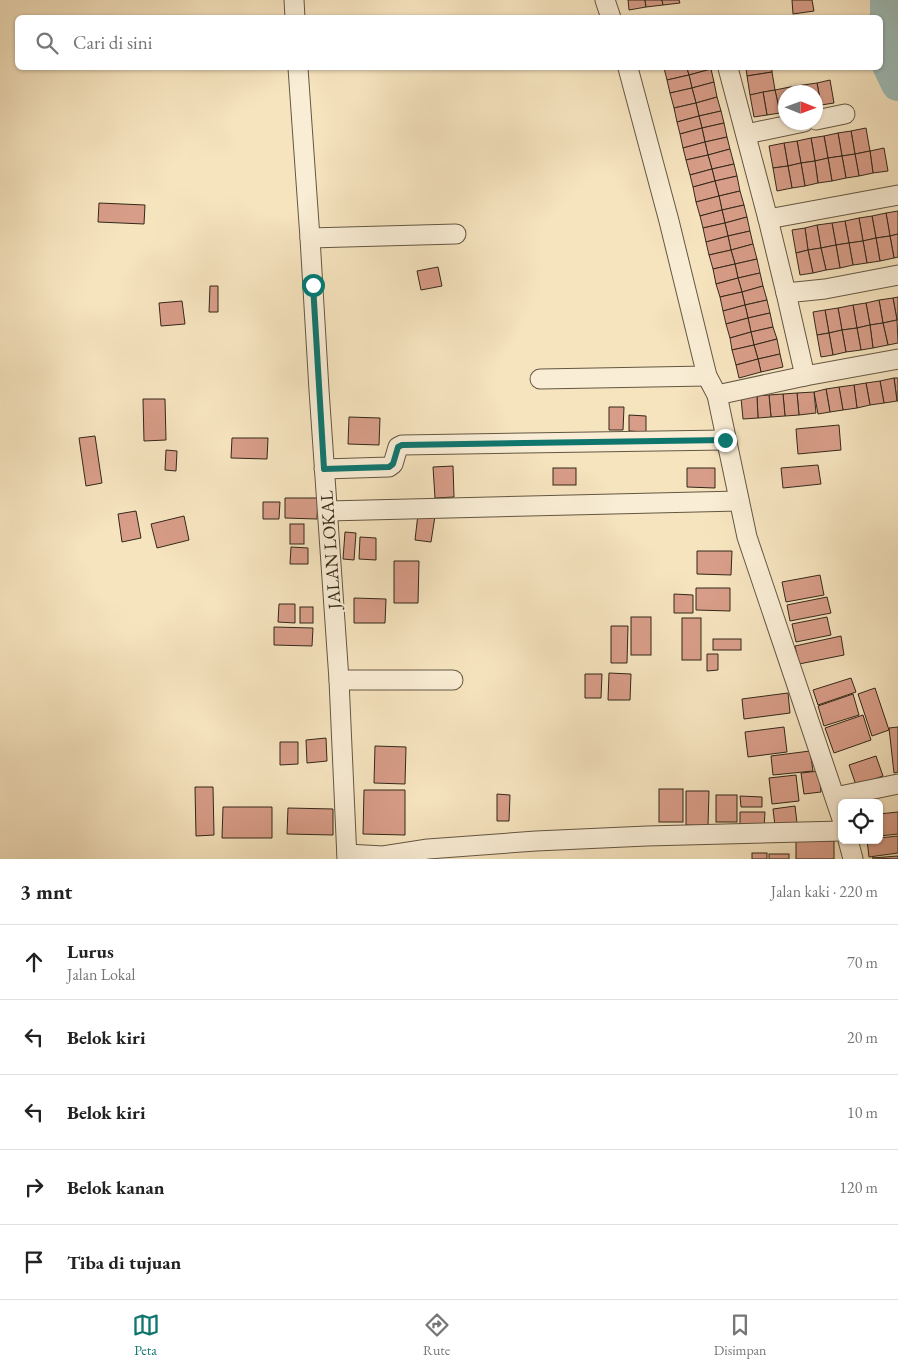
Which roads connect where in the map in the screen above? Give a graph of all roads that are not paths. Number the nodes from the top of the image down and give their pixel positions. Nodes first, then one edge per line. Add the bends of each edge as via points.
1 (294, 0) edge
2 (605, 0) edge
3 (295, 15) edge
4 (610, 15) edge
5 (298, 70) edge
6 (629, 70) edge
7 (729, 70) edge
8 (845, 114) dead end
9 (823, 119) edge
10 (778, 127) edge
11 (746, 134) junction
12 (898, 195) edge
13 (768, 219) junction
14 (456, 234) dead end
15 (310, 238) junction
16 (898, 275) edge
17 (786, 293) junction
18 (898, 360) edge
19 (707, 376) junction
20 (805, 376) junction
21 (540, 379) dead end
22 (717, 395) junction
23 (725, 440) junction
24 (324, 469) junction
25 (739, 501) junction
26 (328, 511) junction
27 (339, 680) junction
28 (453, 680) dead end
29 (898, 784) edge
30 (835, 797) junction
31 (838, 806) edge
32 (838, 831) edge
33 (849, 844) edge
34 (347, 857) edge
35 (853, 859) edge

1 - 3 street
2 - 4 street
5 - 15 street, JALAN LOKAL
6 - 19 street via 670,221
7 - 11 street
8 - 9 street
10 - 11 street
11 - 13 street
12 - 13 street
13 - 17 street
14 - 15 street
15 - 24 street, JALAN LOKAL
16 - 17 street
17 - 20 street
18 - 20 street
19 - 21 street
19 - 22 street
20 - 22 street
22 - 23 street
23 - 24 street via 402,445 389,467
23 - 25 street
24 - 26 street, JALAN LOKAL
25 - 26 street
25 - 30 street via 747,536
26 - 27 street, JALAN LOKAL
27 - 28 street
27 - 34 street, JALAN LOKAL
29 - 30 street
30 - 31 street
32 - 34 street via 536,841
33 - 35 street

